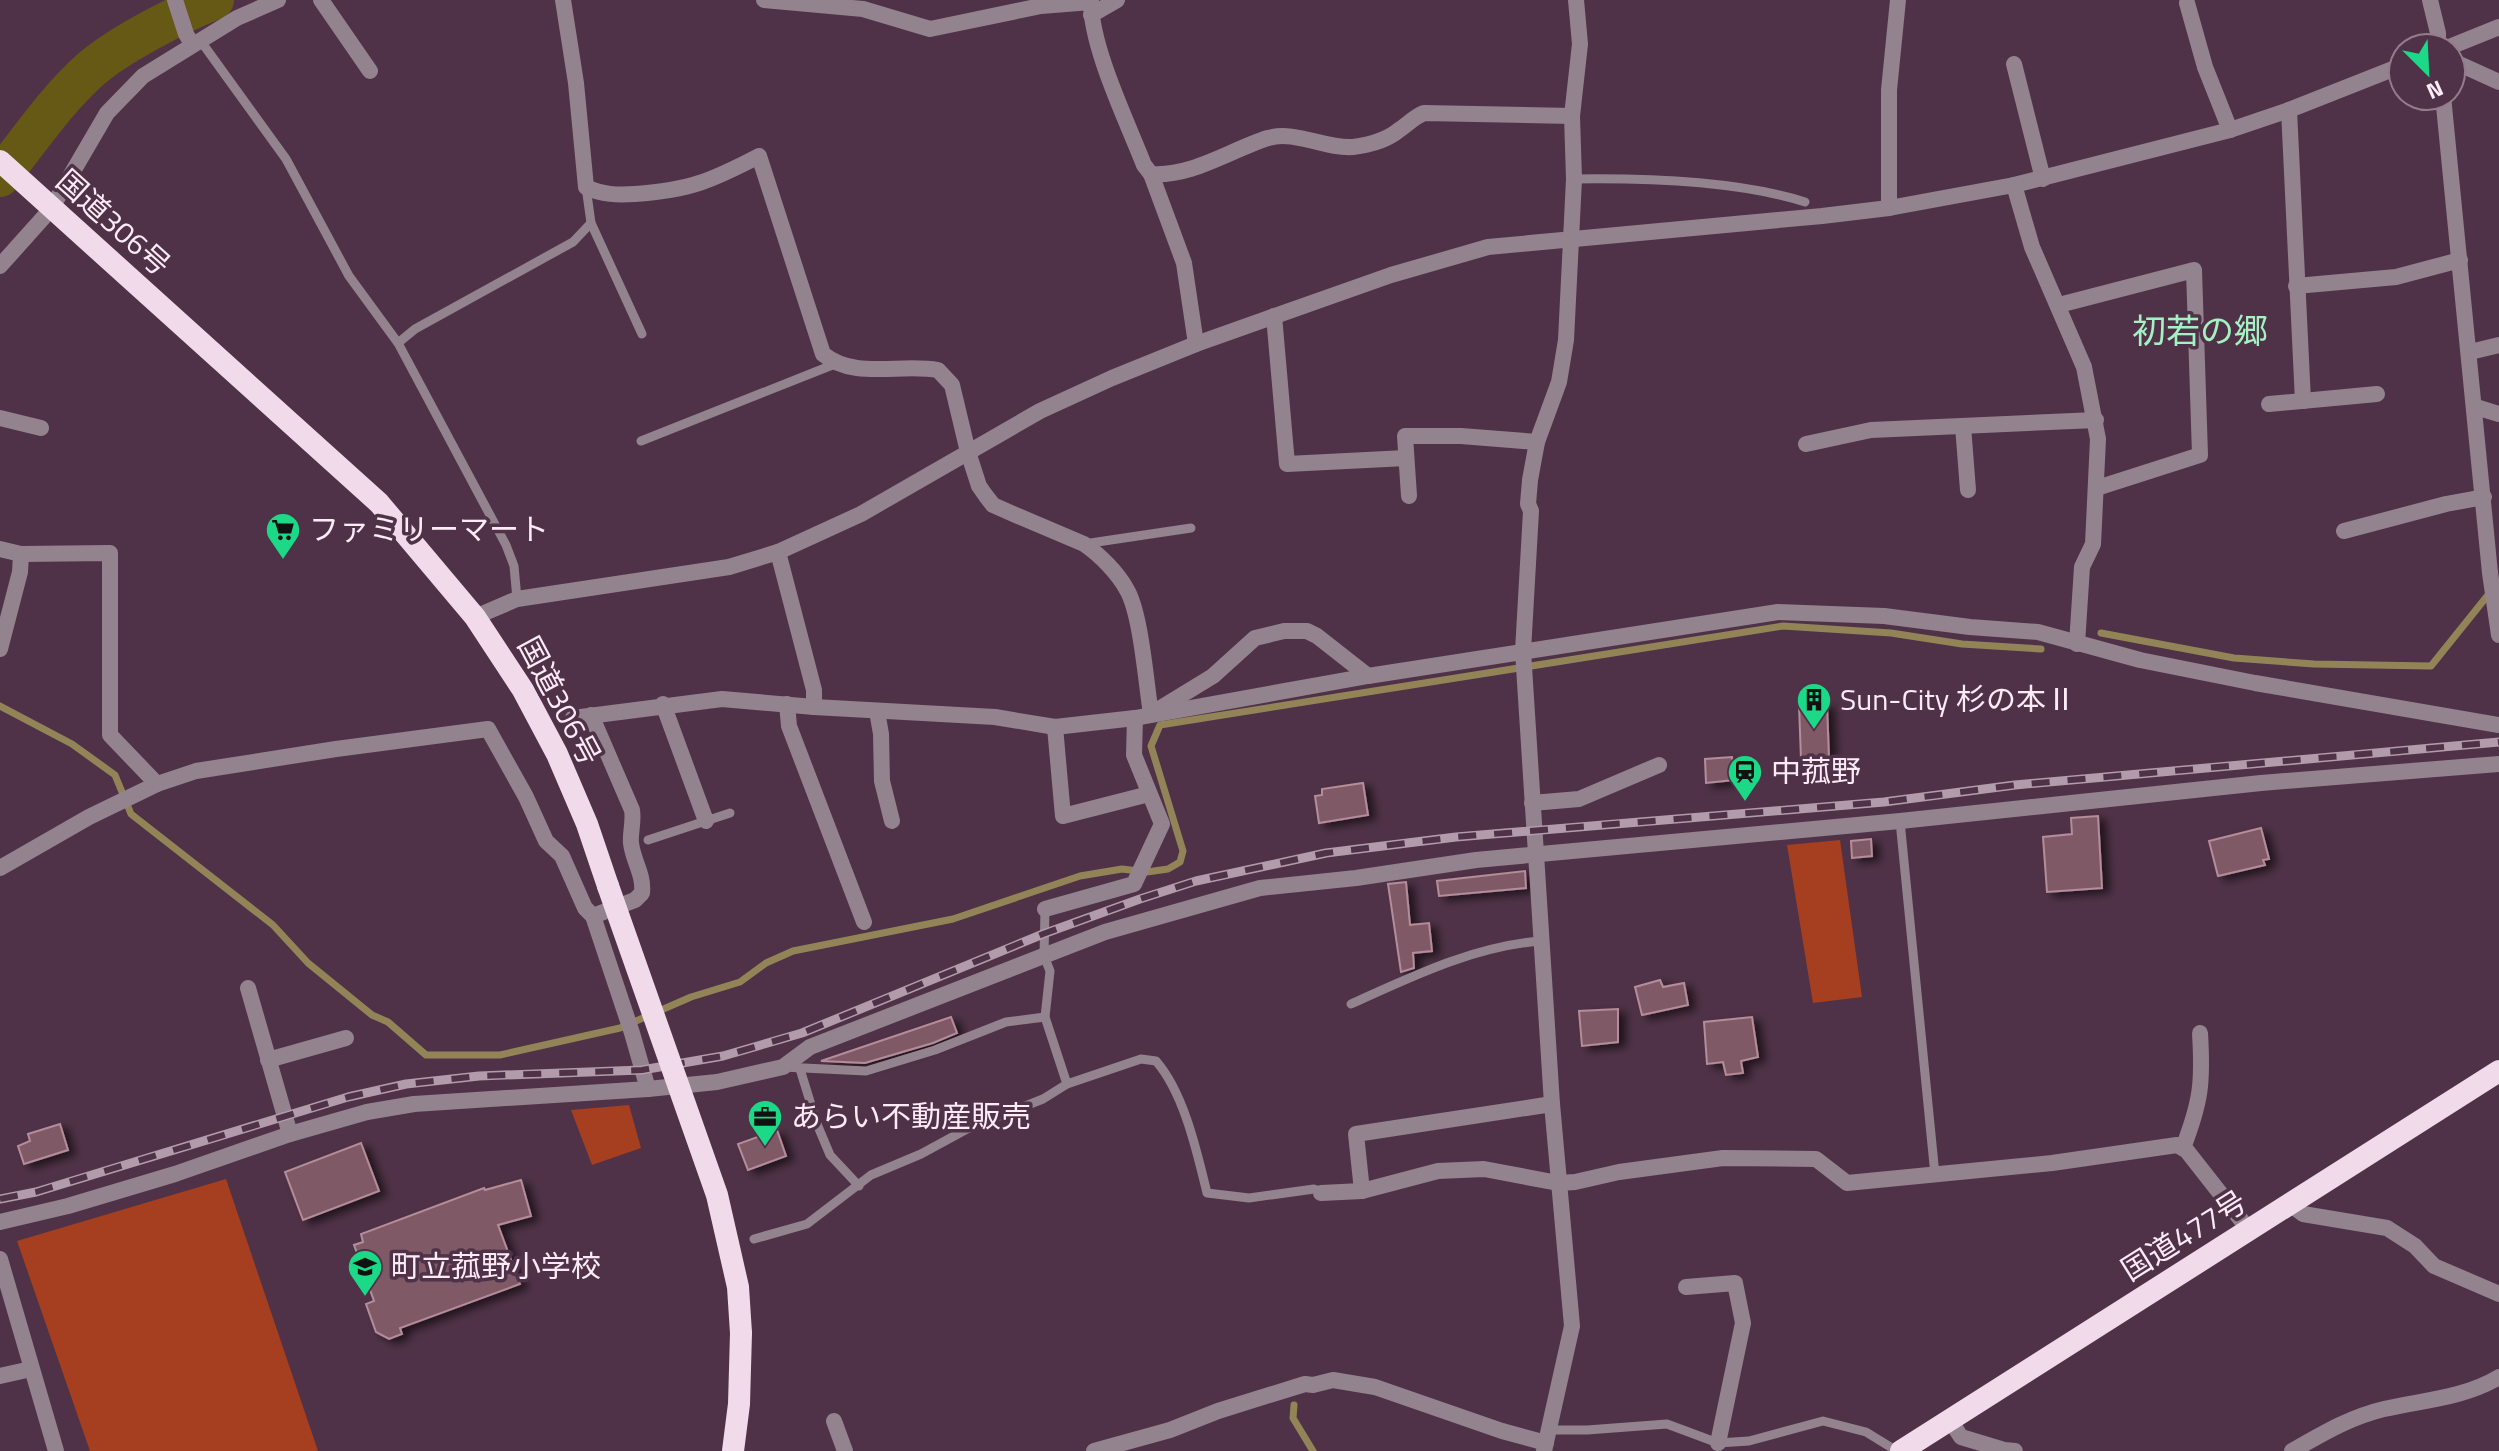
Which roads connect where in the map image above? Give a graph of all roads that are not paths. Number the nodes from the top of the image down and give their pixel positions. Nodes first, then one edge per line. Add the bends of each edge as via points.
1 (175, 0) edge
2 (278, 0) edge
3 (321, 0) edge
4 (563, 0) edge
5 (764, 0) edge
6 (1117, 0) edge
7 (1576, 0) edge
8 (1898, 0) edge
9 (2430, 0) edge
10 (2187, 3) dead end
11 (1091, 6) edge
12 (2499, 27) edge
13 (2438, 32) edge
14 (193, 39) junction
15 (2467, 40) edge
16 (2014, 64) dead end
17 (2467, 68) edge
18 (370, 71) dead end
19 (2387, 71) edge
20 (2499, 82) edge
21 (2289, 110) junction
22 (2445, 112) edge
23 (1572, 116) junction
24 (2230, 130) junction
25 (0, 161) edge
26 (1151, 174) junction
27 (1574, 179) junction
28 (2043, 179) junction
29 (2014, 185) junction
30 (586, 187) junction
31 (1805, 202) dead end
32 (1889, 208) junction
33 (51, 209) junction
34 (591, 223) junction
35 (1572, 239) junction
36 (2460, 260) junction
37 (0, 266) edge
38 (2296, 286) junction
39 (2059, 305) junction
40 (1274, 316) junction
41 (642, 334) dead end
42 (398, 343) junction
43 (1196, 344) junction
44 (2499, 345) edge
45 (2470, 352) junction
46 (835, 364) junction
47 (2377, 394) dead end
48 (2303, 401) junction
49 (2269, 404) dead end
50 (2476, 407) junction
51 (2499, 414) edge
52 (0, 418) edge
53 (2096, 420) junction
54 (1963, 426) junction
55 (41, 428) dead end
56 (641, 441) dead end
57 (1537, 442) junction
58 (1806, 444) dead end
59 (968, 452) junction
60 (1406, 458) junction
61 (2097, 488) junction
62 (1968, 490) dead end
63 (1409, 496) dead end
64 (2484, 497) junction
65 (1191, 528) dead end
66 (2344, 531) dead end
67 (1084, 544) junction
68 (0, 549) edge
69 (778, 552) junction
70 (21, 554) junction
71 (517, 599) junction
72 (475, 617) junction
73 (2499, 635) edge
74 (2077, 644) junction
75 (0, 649) edge
76 (1524, 652) junction
77 (1368, 676) junction
78 (663, 704) junction
79 (787, 704) junction
80 (814, 707) junction
81 (877, 711) junction
82 (591, 715) junction
83 (1143, 716) junction
84 (573, 718) dead end
85 (2499, 725) edge
86 (1055, 727) junction
87 (2499, 764) edge
88 (1659, 765) dead end
89 (157, 784) junction
90 (1149, 794) junction
91 (1532, 803) junction
92 (730, 813) dead end
93 (706, 821) junction
94 (892, 821) dead end
95 (1900, 821) junction
96 (648, 840) dead end
97 (1535, 856) junction
98 (0, 868) edge
99 (1045, 909) joint
100 (593, 916) junction
101 (864, 922) dead end
102 (1541, 941) junction
103 (1044, 956) junction
104 (248, 988) dead end
105 (1351, 1004) dead end
106 (1045, 1017) junction
107 (2200, 1033) dead end
108 (346, 1038) dead end
109 (268, 1060) junction
110 (792, 1068) junction
111 (2499, 1071) edge
112 (1067, 1084) junction
113 (648, 1089) junction
114 (1552, 1104) junction
115 (290, 1134) junction
116 (2183, 1148) junction
117 (1935, 1175) junction
118 (1558, 1183) junction
119 (859, 1186) junction
120 (1362, 1191) junction
121 (1321, 1193) joint
122 (2290, 1204) junction
123 (0, 1222) edge
124 (2249, 1230) junction
125 (754, 1239) dead end
126 (0, 1259) edge
127 (1686, 1287) dead end
128 (2499, 1294) edge
129 (31, 1369) junction
130 (0, 1376) edge
131 (2499, 1377) edge
132 (1950, 1420) junction
133 (834, 1421) dead end
134 (1546, 1441) edge
135 (1718, 1443) junction
136 (56, 1451) edge
137 (733, 1451) edge
138 (845, 1451) edge
139 (1094, 1451) edge
140 (1899, 1451) edge
141 (2015, 1451) edge
142 (2292, 1451) edge

1 - 14 street
2 - 14 street
3 - 18 street
4 - 30 street
5 - 11 street via 863,9 930,29 1041,6
6 - 11 street
7 - 23 street via 1580,44
8 - 32 street via 1889,90
9 - 13 street
10 - 24 street
11 - 26 street via 1112,84
12 - 15 street
14 - 33 street via 143,76 107,113
14 - 42 lane via 286,159 349,276
16 - 28 street
17 - 20 street
19 - 21 street
21 - 24 street
21 - 38 street
22 - 36 street
23 - 26 street via 1424,113 1397,133 1364,145 1340,147 1271,137 1199,166
23 - 27 street
24 - 28 street
25 - 33 highway, 国道306号
26 - 43 street via 1184,263
27 - 31 lane via 1677,182 1775,193
27 - 35 street
28 - 29 street
29 - 32 street
29 - 39 street via 2032,247
30 - 34 lane
30 - 46 street via 607,194 688,188 759,156 823,354
32 - 35 street
33 - 37 street
33 - 72 highway, 国道306号 via 379,503
34 - 41 lane
34 - 42 lane via 573,242
35 - 40 street via 1488,247
35 - 57 street via 1559,382
36 - 38 street via 2396,277
36 - 45 street
38 - 48 street
39 - 53 street via 2084,367
39 - 61 street via 2194,270 2200,455
40 - 43 street
40 - 60 street via 1287,464
42 - 71 lane via 506,545
43 - 59 street via 1040,411
44 - 45 street
45 - 50 street
46 - 56 lane
46 - 59 street via 938,370 952,385
47 - 48 street
48 - 49 street
50 - 51 street
50 - 64 street
52 - 55 street
53 - 54 street
53 - 61 street
54 - 58 street via 1871,430
54 - 62 street
57 - 60 street via 1405,436
57 - 76 street via 1528,504
59 - 67 street via 979,486 993,505
59 - 69 street via 861,514
60 - 63 street
61 - 74 street via 2093,544 2082,567
64 - 66 street
64 - 73 street
65 - 67 lane
67 - 83 street via 1127,590 1138,635
68 - 70 street
69 - 71 street via 729,567
69 - 80 street
70 - 75 street
70 - 89 street via 110,553 110,735
71 - 72 street
72 - 137 highway, 国道306号, bridge via 523,690 587,824 717,1195 738,1287 741,1333
74 - 76 street via 2038,632 1884,616 1778,612
74 - 85 street via 2255,683
76 - 77 street
76 - 91 street
77 - 83 street
77 - 83 street via 1317,636 1300,629 1284,631 1255,638 1213,676
78 - 79 street via 722,699
78 - 82 street
78 - 93 street
79 - 80 street
79 - 101 street via 789,726
80 - 81 street
81 - 86 street via 995,717
81 - 94 street via 882,781
82 - 84 street
82 - 100 street via 632,810 631,841 643,880 635,900
83 - 86 street
83 - 90 street via 1134,755
86 - 90 street via 1063,816
87 - 95 street
88 - 91 street via 1579,799
89 - 98 street
89 - 100 street via 196,771 488,729 546,841 562,856
90 - 99 street via 1162,824 1134,884
91 - 97 street
92 - 93 lane
93 - 96 lane
95 - 97 street
95 - 117 lane
97 - 102 street
97 - 103 street via 1260,888 1105,932
99 - 103 lane
100 - 113 street
102 - 105 lane via 1432,967
102 - 114 street
103 - 106 lane via 1050,971
103 - 110 street via 810,1047
104 - 109 street
106 - 110 lane via 1006,1022 866,1071
106 - 112 lane
107 - 116 street via 2200,1101
108 - 109 street
109 - 115 street
110 - 113 street
110 - 119 lane via 830,1155
111 - 122 highway, 国道477号
112 - 119 lane via 880,1171
112 - 121 lane via 1141,1059 1156,1061 1187,1123 1207,1193 1249,1198 1314,1189
113 - 115 street via 414,1104
114 - 118 street
114 - 120 street via 1356,1134
115 - 123 street via 175,1174
116 - 117 street
116 - 124 street
117 - 118 street via 1847,1183 1816,1159 1723,1158
118 - 120 street via 1484,1169 1438,1171
118 - 134 street via 1572,1326
119 - 125 lane via 807,1224
120 - 121 street
122 - 124 highway, 国道477号
122 - 128 street via 2303,1214 2387,1228 2434,1266
124 - 132 highway, 国道477号
126 - 129 street
127 - 135 street via 1735,1283 1743,1323
129 - 130 street
129 - 136 street
131 - 142 street via 2447,1397 2383,1409 2329,1428
132 - 140 highway, 国道477号
132 - 141 street via 1961,1437
133 - 138 street
134 - 135 lane via 1587,1430 1667,1424
134 - 139 street via 1375,1387 1333,1380 1305,1384
135 - 140 lane via 1749,1441 1823,1421 1866,1432

